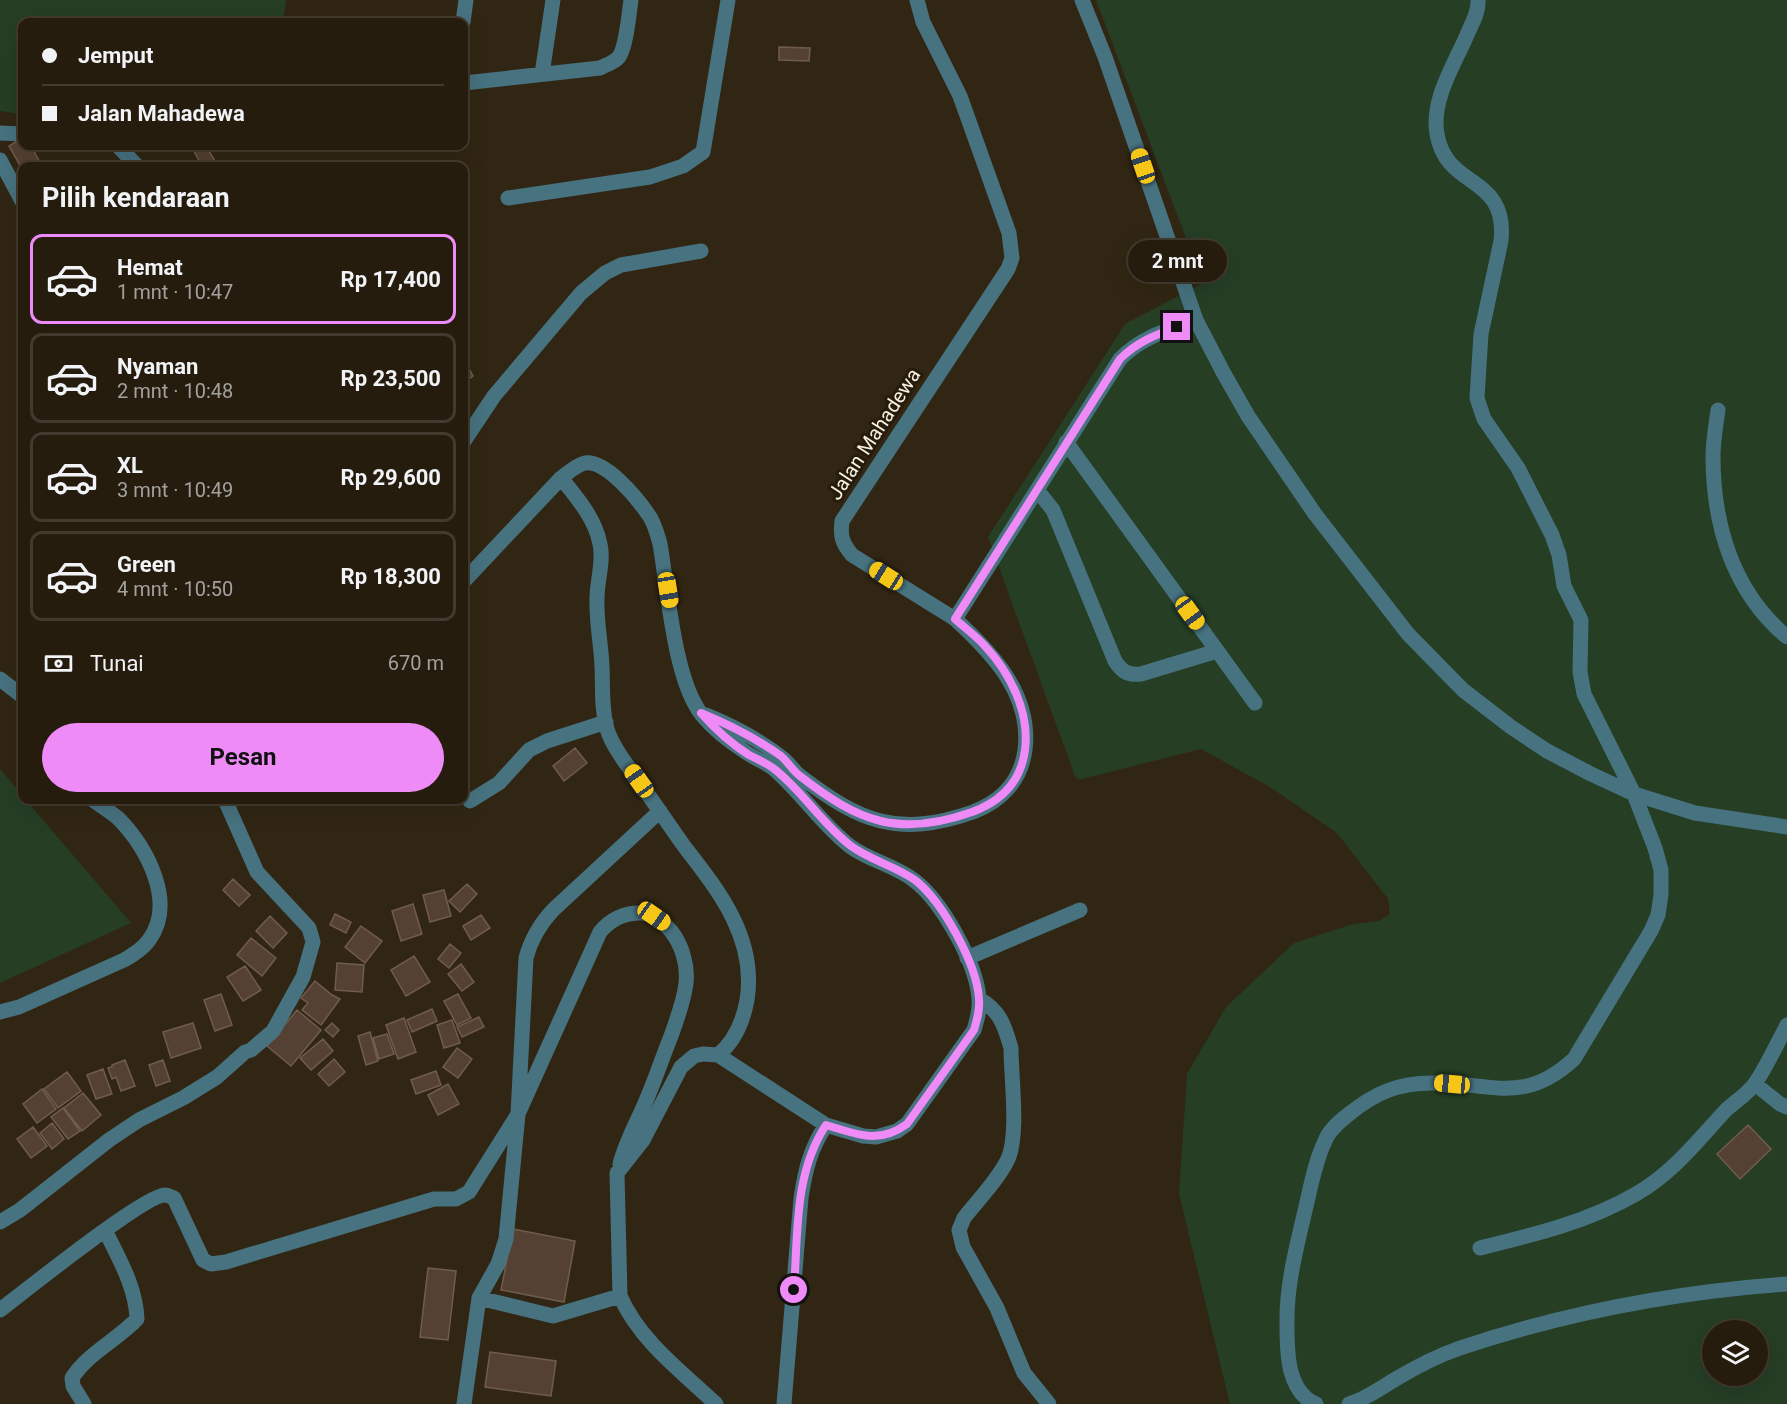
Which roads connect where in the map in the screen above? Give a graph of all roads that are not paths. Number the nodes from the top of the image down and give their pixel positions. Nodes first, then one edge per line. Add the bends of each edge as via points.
1 (466, 0) edge
2 (553, 0) edge
3 (632, 0) edge
4 (729, 0) edge
5 (917, 0) edge
6 (1082, 0) edge
7 (1479, 0) edge
8 (464, 18) edge
9 (542, 74) junction
10 (468, 83) edge
11 (0, 133) edge
12 (18, 134) edge
13 (122, 150) edge
14 (0, 160) edge
15 (133, 162) edge
16 (18, 194) edge
17 (508, 198) dead end
18 (701, 251) dead end
19 (1196, 320) junction
20 (1719, 410) dead end
21 (468, 435) edge
22 (1065, 442) junction
23 (561, 478) junction
24 (1037, 490) junction
25 (468, 577) edge
26 (955, 619) junction
27 (1787, 637) edge
28 (1217, 651) junction
29 (0, 679) edge
30 (18, 693) edge
31 (1255, 703) dead end
32 (701, 713) junction
33 (606, 722) junction
34 (1634, 794) junction
35 (470, 801) dead end
36 (99, 804) edge
37 (227, 804) edge
38 (660, 811) junction
39 (1787, 827) edge
40 (1080, 910) dead end
41 (967, 958) junction
42 (979, 999) junction
43 (0, 1012) edge
44 (1787, 1025) edge
45 (718, 1055) junction
46 (1755, 1084) junction
47 (1787, 1107) edge
48 (518, 1114) junction
49 (826, 1125) junction
50 (617, 1173) junction
51 (0, 1222) edge
52 (105, 1230) junction
53 (1480, 1248) dead end
54 (1787, 1284) edge
55 (620, 1296) junction
56 (479, 1298) junction
57 (0, 1310) edge
58 (84, 1404) edge
59 (464, 1404) edge
60 (717, 1404) edge
61 (784, 1404) edge
62 (1049, 1404) edge
63 (1316, 1404) edge
64 (1350, 1404) edge

1 - 8 street
2 - 9 street
3 - 9 street via 619,58 600,68
4 - 17 street via 703,152 683,166 650,177
5 - 26 street, Jalan Mahadewa via 923,22 960,96 1009,233 1012,258 842,520 840,534 852,555
6 - 19 street
7 - 34 street via 1442,91 1436,116 1443,156 1492,196 1501,221 1501,241 1481,334 1477,398 1484,419 1518,468 1556,546 1564,586 1581,620 1580,672 1584,694
9 - 10 street
11 - 12 street
13 - 15 street
14 - 16 street
18 - 21 street via 621,265 605,273 581,293 494,396
19 - 22 street via 1131,347
19 - 34 street via 1248,416 1282,468 1408,634 1463,690 1511,727 1547,751
20 - 27 street via 1712,453 1714,493 1730,560 1765,618
22 - 24 street
22 - 28 street
23 - 25 street
23 - 32 street via 579,465 593,464 613,474 649,515 660,544 679,659 687,687
23 - 33 street via 589,516 600,544 596,616
24 - 26 street
24 - 28 street via 1053,510 1121,671 1141,674
26 - 32 street, Jalan Mahadewa via 1002,668 1013,686 1025,725 1026,747 1017,777 1007,791 982,808 944,821 906,825 868,818 837,803 753,738
28 - 31 street
29 - 30 street
32 - 41 street via 721,735 773,768 852,847 916,882 943,912
33 - 35 street via 529,750 499,783
33 - 38 street via 616,748
34 - 39 street via 1695,813
34 - 63 street via 1660,870 1658,915 1574,1059 1549,1079 1514,1089 1432,1083 1384,1091 1368,1098 1325,1138 1293,1263 1287,1312 1291,1371 1298,1389
36 - 43 street via 118,818 146,856 160,906 150,940 124,960
37 - 51 street via 257,872 309,928 313,942 303,977 273,1031 251,1050 217,1077 109,1140
38 - 45 street via 725,901 748,965 749,988 740,1026
38 - 48 street via 553,910 531,940 524,978
40 - 41 street
41 - 42 street
42 - 49 street via 974,1030 907,1124 876,1137
42 - 62 street via 999,1014 1011,1048 1013,1132 1008,1158 960,1224 959,1235 997,1308 1024,1373
44 - 46 street
45 - 49 street
45 - 50 street via 703,1053 681,1067 644,1140
46 - 47 street
46 - 53 street via 1700,1142 1637,1194 1569,1224
48 - 50 street via 600,932 617,918 642,913 654,916 681,949 685,988 676,1023
48 - 52 street via 469,1192 456,1199 434,1199 211,1264 203,1260 174,1198 165,1195
48 - 56 street via 506,1239 498,1264
49 - 61 street via 805,1169
50 - 55 street
52 - 57 street
52 - 58 street via 126,1272 136,1304 136,1319 76,1371 73,1386
54 - 64 street via 1680,1294 1564,1319 1458,1349
55 - 56 street via 553,1316
55 - 60 street via 645,1336
56 - 59 street

